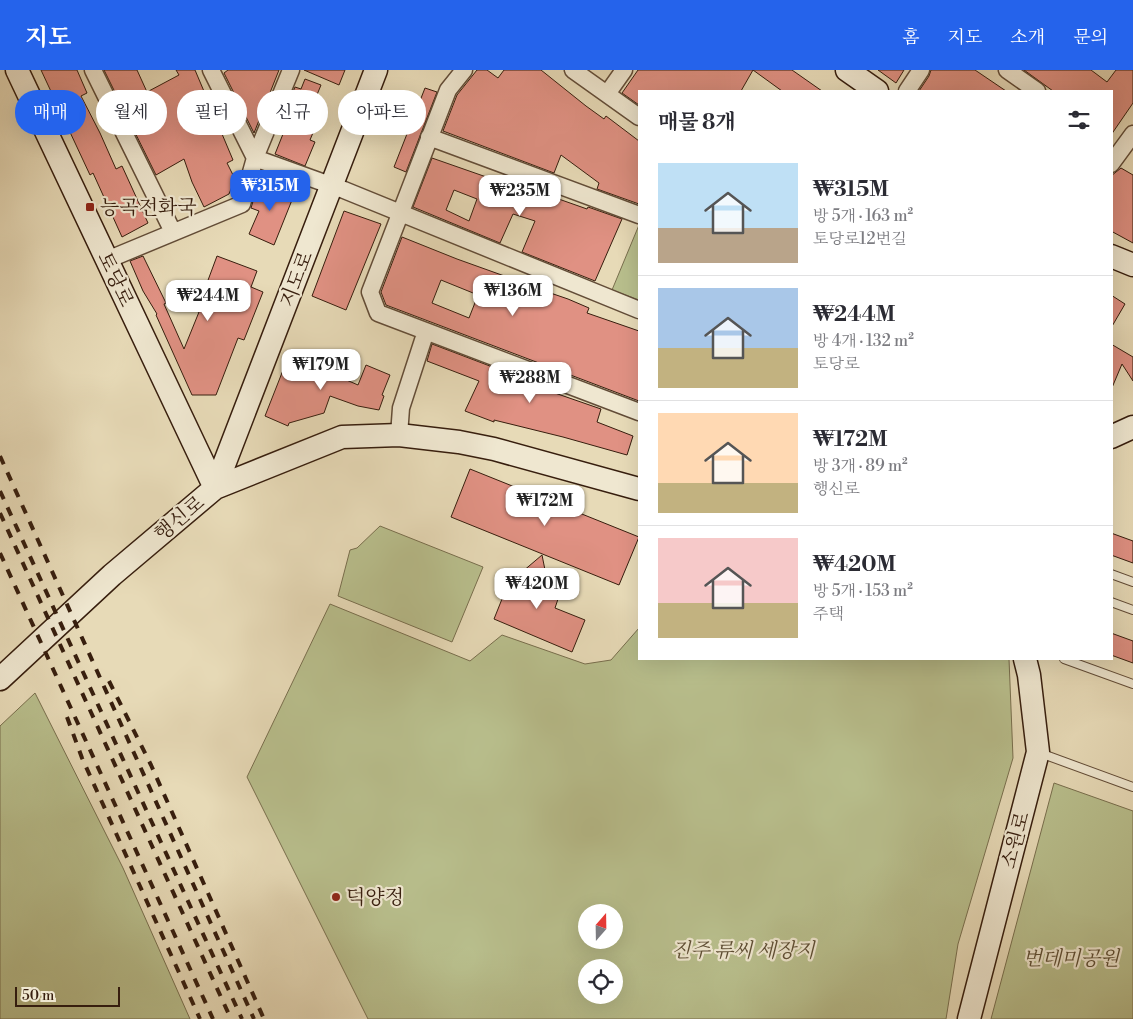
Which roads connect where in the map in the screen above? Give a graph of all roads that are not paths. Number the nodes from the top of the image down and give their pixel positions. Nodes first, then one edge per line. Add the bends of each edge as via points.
1 (17, 70) edge
2 (93, 70) edge
3 (211, 70) edge
4 (291, 70) edge
5 (376, 70) edge
6 (464, 70) edge
7 (573, 70) edge
8 (624, 70) edge
9 (847, 70) edge
10 (921, 70) edge
11 (1007, 70) edge
12 (876, 90) edge
13 (908, 90) edge
14 (1036, 90) edge
15 (607, 94) junction
16 (638, 116) edge
17 (1133, 134) edge
18 (430, 137) junction
19 (1116, 146) edge
20 (255, 158) junction
21 (332, 186) junction
22 (400, 213) junction
23 (638, 215) edge
24 (173, 232) junction
25 (1113, 257) edge
26 (107, 260) junction
27 (1133, 265) edge
28 (638, 310) edge
29 (426, 331) junction
30 (638, 412) edge
31 (1133, 427) edge
32 (399, 435) junction
33 (1113, 436) edge
34 (215, 488) junction
35 (638, 489) edge
36 (1113, 575) edge
37 (1133, 582) edge
38 (1113, 603) edge
39 (1133, 610) edge
40 (1025, 660) edge
41 (1067, 660) edge
42 (0, 679) edge
43 (1133, 684) edge
44 (1038, 752) junction
45 (1133, 787) edge
46 (969, 1019) edge

1 - 26 main road, 토당로
2 - 24 street
3 - 20 street
4 - 20 street
5 - 21 main road, 지도로
6 - 18 street via 448,90
7 - 15 street
8 - 15 street
9 - 12 main road
10 - 13 street
11 - 14 street
15 - 16 street
17 - 19 street
18 - 22 street
18 - 23 street
20 - 21 street
20 - 24 street via 242,204
21 - 22 street
21 - 34 main road, 지도로
22 - 28 street
22 - 29 street via 370,292 378,313
24 - 26 street
25 - 27 main road
26 - 34 main road, 토당로
29 - 30 street
29 - 32 street via 401,408
31 - 33 main road
32 - 34 main road, 행신로 via 342,437
32 - 35 main road, 행신로 via 494,449
34 - 42 main road, 행신로 via 112,575
36 - 37 lane
38 - 39 lane
40 - 44 main road, 소원로 via 1030,675
41 - 43 lane
44 - 45 lane
44 - 46 main road, 소원로

